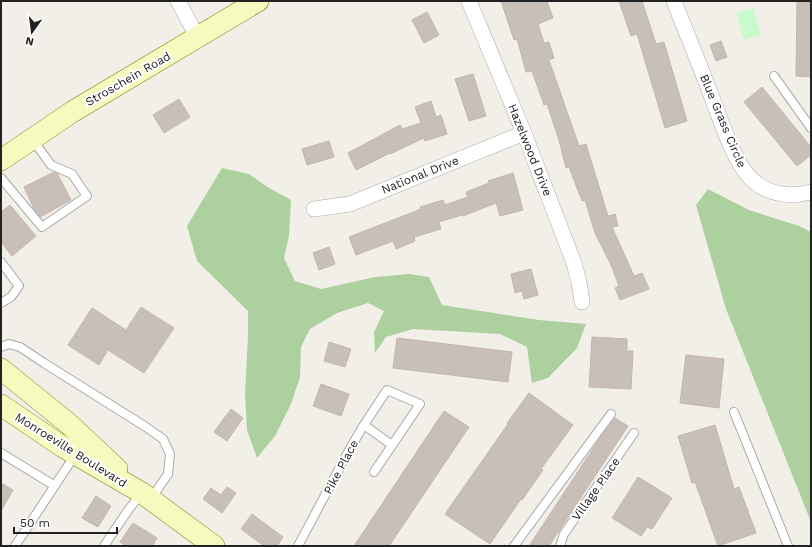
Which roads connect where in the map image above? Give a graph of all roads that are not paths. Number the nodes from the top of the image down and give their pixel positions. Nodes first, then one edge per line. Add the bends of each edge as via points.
1 (178, 1) edge
2 (258, 1) edge
3 (469, 1) edge
4 (674, 1) edge
5 (198, 38) junction
6 (774, 76) dead end
7 (811, 128) edge
8 (524, 133) junction
9 (32, 139) junction
10 (1, 160) edge
11 (1, 178) edge
12 (811, 192) edge
13 (314, 209) dead end
14 (1, 262) edge
15 (582, 302) dead end
16 (1, 303) edge
17 (1, 347) edge
18 (1, 369) edge
19 (1, 405) edge
20 (734, 412) dead end
21 (611, 414) dead end
22 (364, 424) junction
23 (634, 433) dead end
24 (392, 445) junction
25 (1, 453) edge
26 (75, 455) junction
27 (374, 472) dead end
28 (54, 486) junction
29 (146, 497) junction
30 (209, 544) edge
31 (15, 546) edge
32 (104, 546) edge
33 (298, 546) edge
34 (514, 546) edge
35 (560, 546) edge
36 (788, 546) edge

1 - 5 street
2 - 5 main road, Stroschein Road
3 - 8 street, Hazelwood Drive
4 - 12 street, Blue Grass Circle via 740,165 748,176 766,190 789,196
5 - 9 main road, Stroschein Road via 72,112
6 - 7 lane
8 - 13 street, National Drive via 350,204
8 - 15 street, Hazelwood Drive via 574,263
9 - 10 main road, Stroschein Road
9 - 11 lane via 51,165 72,174 87,196 42,227
14 - 16 lane via 19,286 11,297
17 - 29 lane via 10,344 20,346 163,439 170,454 168,474
18 - 29 main road, Monroeville Boulevard via 70,424
19 - 26 main road, Monroeville Boulevard
20 - 36 lane
21 - 34 lane
22 - 24 lane
22 - 24 lane, Pike Place via 387,390 420,404
22 - 33 lane, Pike Place
23 - 35 lane, Village Place via 564,534
24 - 27 lane
25 - 28 lane
26 - 28 lane
26 - 29 main road, Monroeville Boulevard
28 - 31 lane
29 - 30 main road, Monroeville Boulevard
29 - 32 lane via 129,509

